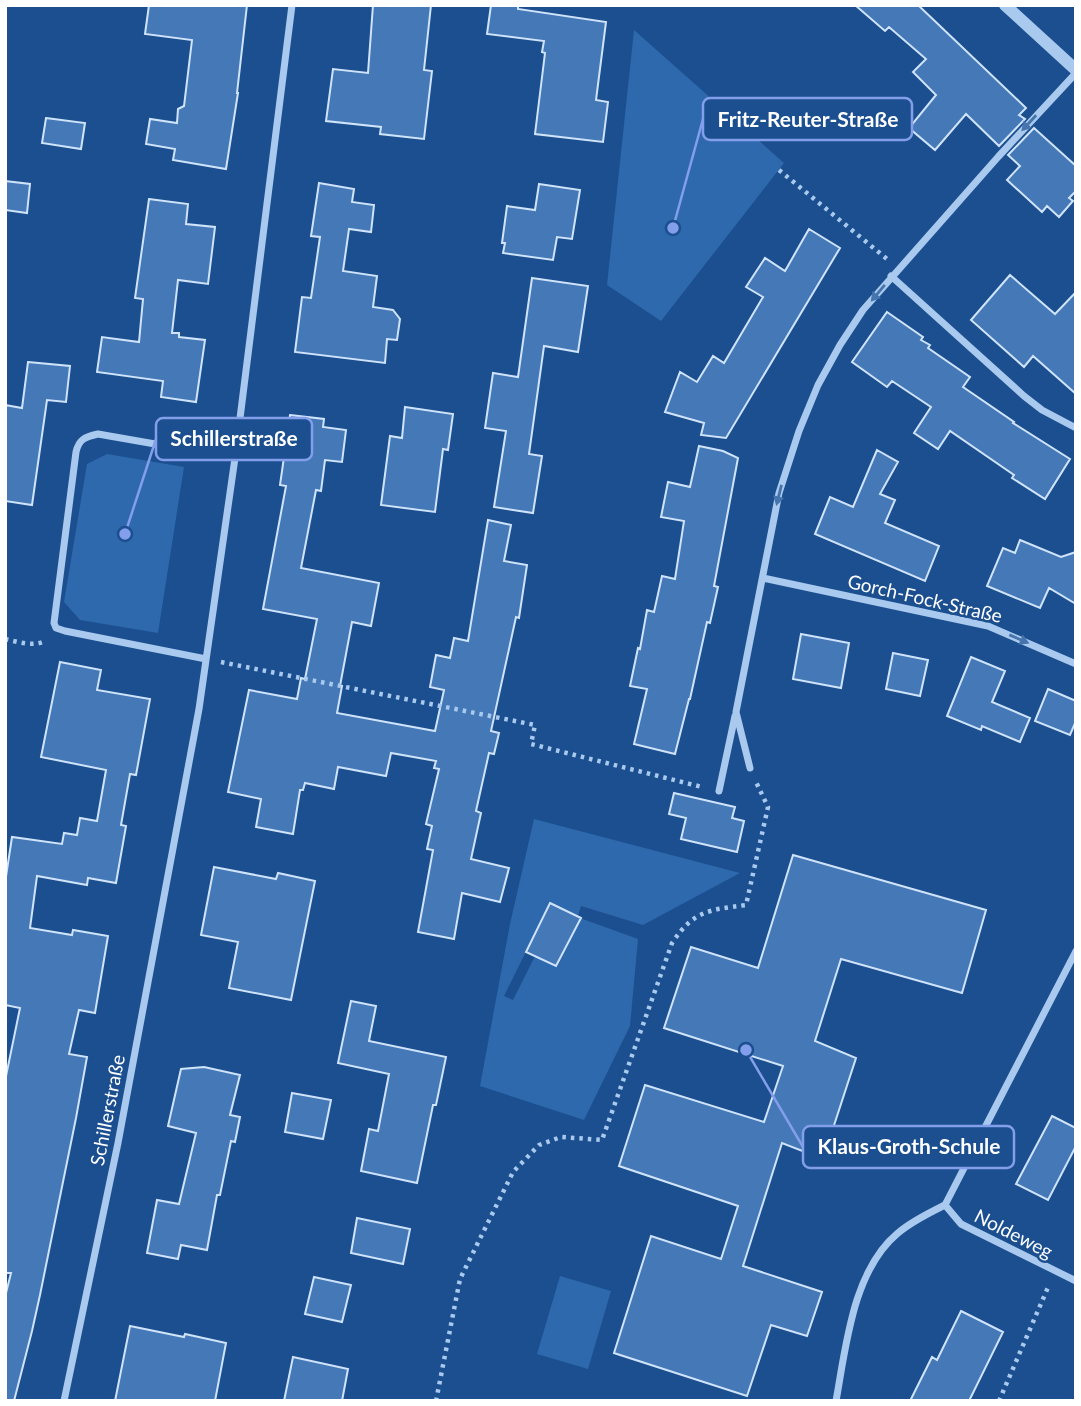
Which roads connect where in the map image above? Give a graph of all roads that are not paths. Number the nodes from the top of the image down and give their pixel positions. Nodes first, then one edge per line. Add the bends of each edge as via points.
1 (292, 5) edge
2 (1005, 5) edge
3 (1076, 71) edge
4 (891, 276) junction
5 (1076, 428) edge
6 (235, 458) junction
7 (763, 578) junction
8 (206, 659) junction
9 (1076, 664) edge
10 (736, 712) junction
11 (750, 768) road end
12 (719, 791) road end
13 (1076, 951) edge
14 (944, 1205) junction
15 (1076, 1281) edge
16 (64, 1401) edge
17 (836, 1401) edge

1 - 6 street, Schillerstraße
2 - 3 street
3 -> 4 street
4 - 5 street via 1024,396
4 -> 7 street via 840,345 803,419 779,493
6 - 8 street, Schillerstraße
6 - 8 street via 98,434 80,440 76,452 56,628
7 -> 9 street, Gorch-Fock-Straße via 988,626
7 - 10 street
8 - 16 street, Schillerstraße via 118,1143
10 - 11 street
10 - 12 street
13 - 14 street
14 - 15 street, Noldeweg via 961,1224
14 - 17 street via 897,1233 867,1274

